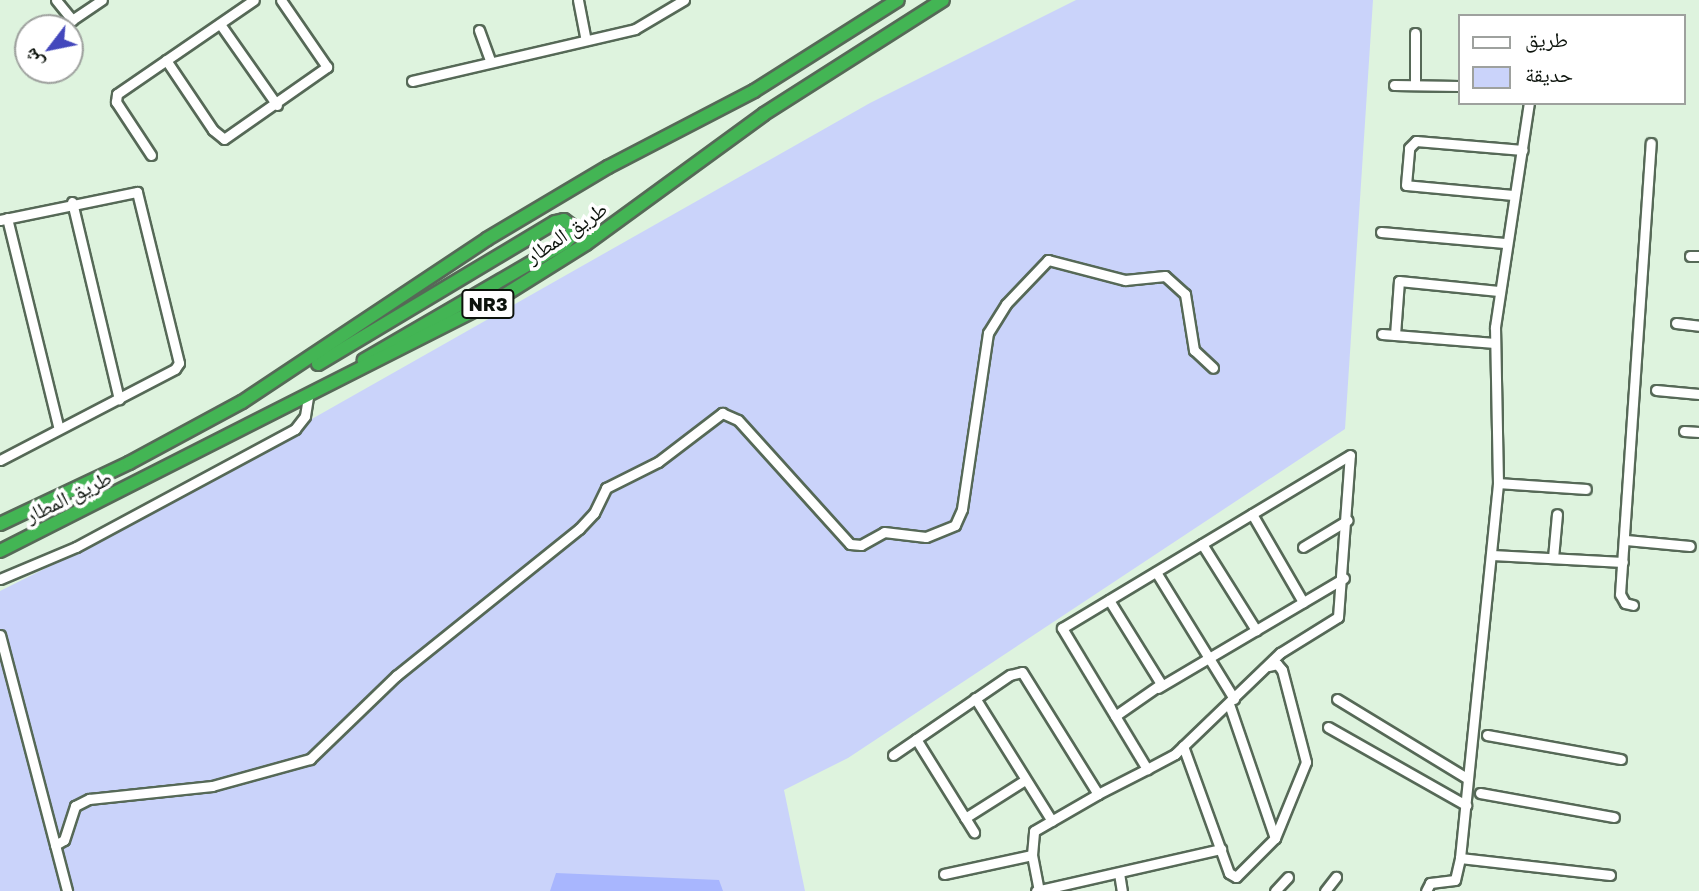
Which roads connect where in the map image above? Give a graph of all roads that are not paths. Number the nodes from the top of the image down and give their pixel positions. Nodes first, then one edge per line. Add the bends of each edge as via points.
1 (56, 0) edge
2 (102, 0) edge
3 (254, 0) edge
4 (281, 0) edge
5 (578, 0) edge
6 (684, 0) edge
7 (898, 0) edge
8 (943, 0) edge
9 (219, 24) junction
10 (479, 30) dead end
11 (1415, 33) dead end
12 (585, 37) junction
13 (166, 60) junction
14 (490, 61) junction
15 (412, 81) dead end
16 (1394, 85) dead end
17 (1415, 85) junction
18 (1458, 86) edge
19 (1529, 105) edge
20 (277, 106) junction
21 (1651, 144) dead end
22 (1523, 150) junction
23 (151, 155) dead end
24 (1513, 195) junction
25 (72, 202) junction
26 (4, 219) edge
27 (1381, 232) dead end
28 (1505, 243) junction
29 (1499, 291) junction
30 (1676, 323) dead end
31 (1699, 326) edge
32 (1382, 334) dead end
33 (1395, 335) junction
34 (1495, 343) junction
35 (1213, 368) dead end
36 (1656, 390) dead end
37 (1699, 394) edge
38 (308, 397) junction
39 (119, 399) junction
40 (211, 419) junction
41 (257, 419) junction
42 (59, 429) junction
43 (1684, 430) dead end
44 (1699, 432) edge
45 (0, 460) edge
46 (1498, 483) junction
47 (1586, 489) dead end
48 (1252, 514) junction
49 (1557, 514) dead end
50 (3, 520) edge
51 (1348, 520) junction
52 (1626, 540) junction
53 (1202, 544) junction
54 (1690, 546) dead end
55 (1303, 547) dead end
56 (0, 551) edge
57 (1492, 555) junction
58 (1553, 558) junction
59 (1623, 562) junction
60 (1156, 572) junction
61 (1344, 578) junction
62 (0, 579) edge
63 (1109, 600) junction
64 (1303, 602) junction
65 (1633, 605) dead end
66 (1256, 630) junction
67 (0, 635) edge
68 (1209, 658) junction
69 (1267, 666) junction
70 (1158, 688) junction
71 (975, 698) junction
72 (1337, 699) dead end
73 (1231, 701) junction
74 (1115, 716) junction
75 (1328, 727) dead end
76 (1488, 736) dead end
77 (916, 739) junction
78 (1184, 746) junction
79 (893, 755) dead end
80 (1621, 759) dead end
81 (1147, 769) junction
82 (1468, 779) junction
83 (1025, 780) junction
84 (1480, 793) dead end
85 (1098, 794) junction
86 (1466, 805) junction
87 (1614, 817) dead end
88 (965, 818) junction
89 (1052, 821) junction
90 (974, 832) dead end
91 (1275, 838) junction
92 (55, 845) junction
93 (1221, 849) junction
94 (1032, 855) junction
95 (1460, 858) junction
96 (1119, 873) junction
97 (944, 874) dead end
98 (1610, 874) dead end
99 (1287, 877) dead end
100 (1336, 877) dead end
101 (67, 891) edge
102 (1038, 891) edge
103 (1122, 891) edge
104 (1275, 891) edge
105 (1325, 891) edge
106 (1426, 891) edge

1 - 2 street via 72,20
3 - 9 street
4 - 20 street via 327,67
5 - 12 street
6 - 12 street via 635,29
7 - 40 highway, طريق المطار / NR3 via 754,91 608,167 487,239 322,353
8 - 38 highway, طريق المطار / NR3 via 717,146 545,271
9 - 13 street
9 - 20 street
10 - 14 street
11 - 17 street
12 - 14 street
13 - 20 street via 220,139
13 - 23 street via 115,98
14 - 15 street
16 - 17 street
17 - 18 street
19 - 22 street
21 - 52 street
22 - 24 street
22 - 24 street via 1416,141 1409,148 1406,185
24 - 28 street
25 - 26 street
25 - 39 street
25 - 39 street via 137,192 175,348 177,368
26 - 42 street
27 - 28 street
28 - 29 street
29 - 33 street via 1399,281
29 - 34 street
30 - 31 street
32 - 33 street
33 - 34 street
34 - 46 street
35 - 92 street via 1194,350 1185,293 1165,276 1125,280 1048,260 1006,304 988,333 962,509 955,525 926,537 884,533 861,545 850,544 738,420 722,413 658,462 606,488 594,513 579,529 396,676 310,760 212,786 89,799 75,806 64,840
36 - 37 street
38 - 41 highway, طريق المطار / NR3
38 - 62 street via 305,416 295,429 76,547
39 - 42 street
40 - 41 highway via 325,361 555,222 564,220 572,226 572,236 565,243
40 - 50 highway, طريق المطار / NR3
41 - 56 highway, طريق المطار / NR3
42 - 45 street
43 - 44 street
46 - 47 street
46 - 57 street
48 - 51 street via 1350,454
48 - 53 street
48 - 64 street
49 - 58 street
51 - 55 street
51 - 61 street
52 - 54 street
52 - 59 street
53 - 60 street
53 - 66 street
57 - 58 street
57 - 82 street
58 - 59 street
59 - 65 street via 1620,594 1625,603
60 - 63 street
60 - 68 street
61 - 64 street
61 - 69 street via 1338,617 1288,647
63 - 70 street via 1160,681
63 - 74 street via 1062,628
64 - 66 street
66 - 68 street
67 - 92 street
68 - 70 street
68 - 73 street
69 - 73 street
69 - 91 street via 1277,664 1282,670 1307,756
70 - 74 street
71 - 77 street
71 - 83 street
71 - 85 street via 1022,672
72 - 82 street
73 - 78 street
73 - 91 street
74 - 81 street
75 - 86 street
76 - 80 street
77 - 79 street
77 - 88 street
78 - 81 street
78 - 93 street
81 - 85 street
82 - 86 street
83 - 88 street
83 - 89 street
84 - 87 street
85 - 89 street
86 - 95 street
88 - 90 street
89 - 94 street via 1034,831
91 - 93 street via 1234,878
92 - 101 street
93 - 96 street
94 - 97 street
94 - 102 street
95 - 98 street
95 - 106 street via 1455,880 1430,883
96 - 102 street
96 - 103 street
99 - 104 street
100 - 105 street

